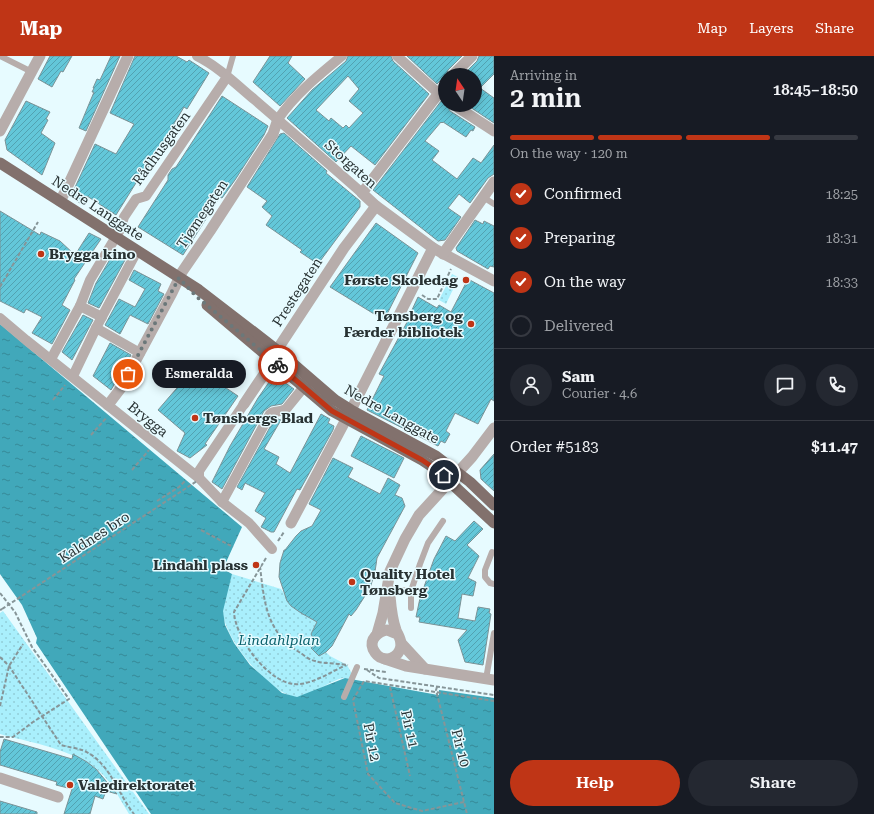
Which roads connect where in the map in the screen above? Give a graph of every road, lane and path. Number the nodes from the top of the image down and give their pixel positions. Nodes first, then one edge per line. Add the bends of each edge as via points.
1 (0, 56) edge
2 (40, 56) edge
3 (128, 56) edge
4 (197, 56) edge
5 (233, 56) edge
6 (342, 56) edge
7 (397, 56) edge
8 (472, 56) edge
9 (460, 68) edge
10 (32, 72) junction
11 (227, 77) junction
12 (438, 88) edge
13 (438, 98) edge
14 (465, 112) edge
15 (278, 120) junction
16 (0, 131) edge
17 (494, 131) edge
18 (0, 163) edge
19 (494, 182) edge
20 (362, 193) junction
21 (483, 197) junction
22 (60, 201) junction
23 (494, 204) edge
24 (376, 206) junction
25 (38, 222) dead end
26 (116, 237) junction
27 (137, 251) junction
28 (438, 251) junction
29 (454, 260) junction
30 (179, 278) junction
31 (494, 281) edge
32 (0, 287) edge
33 (424, 296) dead end
34 (80, 306) junction
35 (102, 317) junction
36 (0, 318) edge
37 (96, 328) junction
38 (277, 350) junction
39 (140, 353) junction
40 (51, 359) junction
41 (273, 361) junction
42 (71, 379) junction
43 (307, 383) junction
44 (53, 400) dead end
45 (244, 404) joint
46 (108, 410) junction
47 (348, 415) junction
48 (494, 428) edge
49 (91, 435) dead end
50 (151, 448) dead end
51 (132, 470) dead end
52 (458, 473) junction
53 (186, 480) dead end
54 (198, 480) junction
55 (450, 482) junction
56 (157, 501) dead end
57 (222, 502) junction
58 (494, 505) edge
59 (443, 521) dead end
60 (291, 523) joint
61 (494, 523) edge
62 (201, 530) dead end
63 (233, 547) dead end
64 (272, 549) junction
65 (492, 552) dead end
66 (260, 566) junction
67 (390, 572) junction
68 (494, 584) edge
69 (390, 589) junction
70 (411, 591) junction
71 (0, 593) edge
72 (411, 608) dead end
73 (1, 610) edge
74 (494, 633) edge
75 (377, 634) junction
76 (399, 638) junction
77 (23, 644) dead end
78 (0, 658) edge
79 (382, 658) junction
80 (9, 666) junction
81 (356, 667) dead end
82 (366, 669) dead end
83 (425, 669) junction
84 (405, 676) dead end
85 (379, 678) junction
86 (490, 680) edge
87 (404, 682) junction
88 (378, 683) junction
89 (390, 687) dead end
90 (437, 687) junction
91 (437, 692) junction
92 (344, 696) dead end
93 (494, 696) edge
94 (494, 701) edge
95 (0, 706) edge
96 (42, 716) junction
97 (0, 737) edge
98 (410, 776) dead end
99 (0, 778) edge
100 (58, 797) dead end
101 (464, 802) junction
102 (134, 814) edge
103 (467, 814) edge

1 - 10 lane
2 - 10 street
3 - 22 street
4 - 11 street, Storgaten
5 - 11 lane
6 - 15 street, Tjømegaten via 293,100
7 - 12 street
8 - 9 street
10 - 16 street
11 - 15 street, Storgaten
11 - 26 street, Rådhusgaten via 146,196 136,199 124,217
13 - 20 street
14 - 17 street
15 - 20 street, Storgaten
15 - 30 street, Tjømegaten via 273,134
18 - 22 main road, Nedre Langgate
19 - 21 street
20 - 24 street, Storgaten
21 - 23 lane
21 - 28 street
22 - 26 main road, Nedre Langgate
24 - 28 street, Storgaten
24 - 38 street, Prestegaten via 344,248
25 - 32 path
26 - 27 main road, Nedre Langgate
26 - 34 street, Rådhusgaten via 90,280
27 - 30 main road, Nedre Langgate
27 - 35 street
28 - 29 street, Storgaten
28 - 47 street
29 - 31 street, Storgaten
29 - 33 path via 437,299 428,299
30 - 38 main road, Nedre Langgate via 199,290
30 - 39 street, Tjømegaten
30 - 41 main road, Nedre Langgate via 196,296
34 - 35 street
34 - 40 street, Rådhusgaten
35 - 37 street
36 - 40 street, Brygga
37 - 39 street
37 - 42 street
38 - 41 street, Prestegaten
38 - 43 main road, Nedre Langgate
39 - 46 street, Tjømegaten
40 - 42 street, Brygga
41 - 43 main road, Nedre Langgate
41 - 45 street, Prestegaten
42 - 44 path
42 - 46 street, Brygga
43 - 47 main road, Nedre Langgate via 335,400
43 - 57 street via 286,409 270,414
45 - 54 street, Prestegaten via 199,471
46 - 49 path
46 - 54 street, Brygga
47 - 52 main road, Nedre Langgate via 436,456
47 - 55 main road, Nedre Langgate via 422,460
47 - 60 street
48 - 52 street
50 - 51 path
52 - 55 street
52 - 58 main road, Nedre Langgate
53 - 56 path
54 - 57 street, Brygga
54 - 73 path, Kaldnes bro, bridge
55 - 61 main road, Nedre Langgate
55 - 67 street via 419,515
57 - 64 street, Brygga via 249,523
59 - 70 lane via 428,543
60 - 64 path
62 - 63 path
64 - 66 path
65 - 68 lane via 485,576
66 - 66 path via 264,602 269,618 283,640 313,661 347,665 299,685 281,680 255,658 238,631 234,612
67 - 69 street
67 - 75 street
69 - 70 lane
69 - 76 street via 392,613
70 - 72 lane
71 - 96 path via 15,612 32,647 69,699
74 - 86 lane
75 - 76 street via 387,630
75 - 79 street via 373,640 373,648
76 - 79 street via 400,651 389,659
76 - 83 street
77 - 80 path
78 - 80 path
79 - 83 street
80 - 95 path
80 - 96 path
81 - 92 lane
82 - 85 path
83 - 86 street
84 - 87 path
85 - 87 path
85 - 88 path
87 - 90 path
88 - 91 path
88 - 101 path, Pir 12 via 364,681 353,700 368,774 395,803 422,811
89 - 98 path, Pir 11
90 - 91 path, Pir 10
90 - 93 path
91 - 94 path
91 - 101 path, Pir 10
96 - 97 path via 12,737
96 - 102 path via 61,745 83,751 100,762 109,772
99 - 100 street
101 - 103 path, Pir 10

